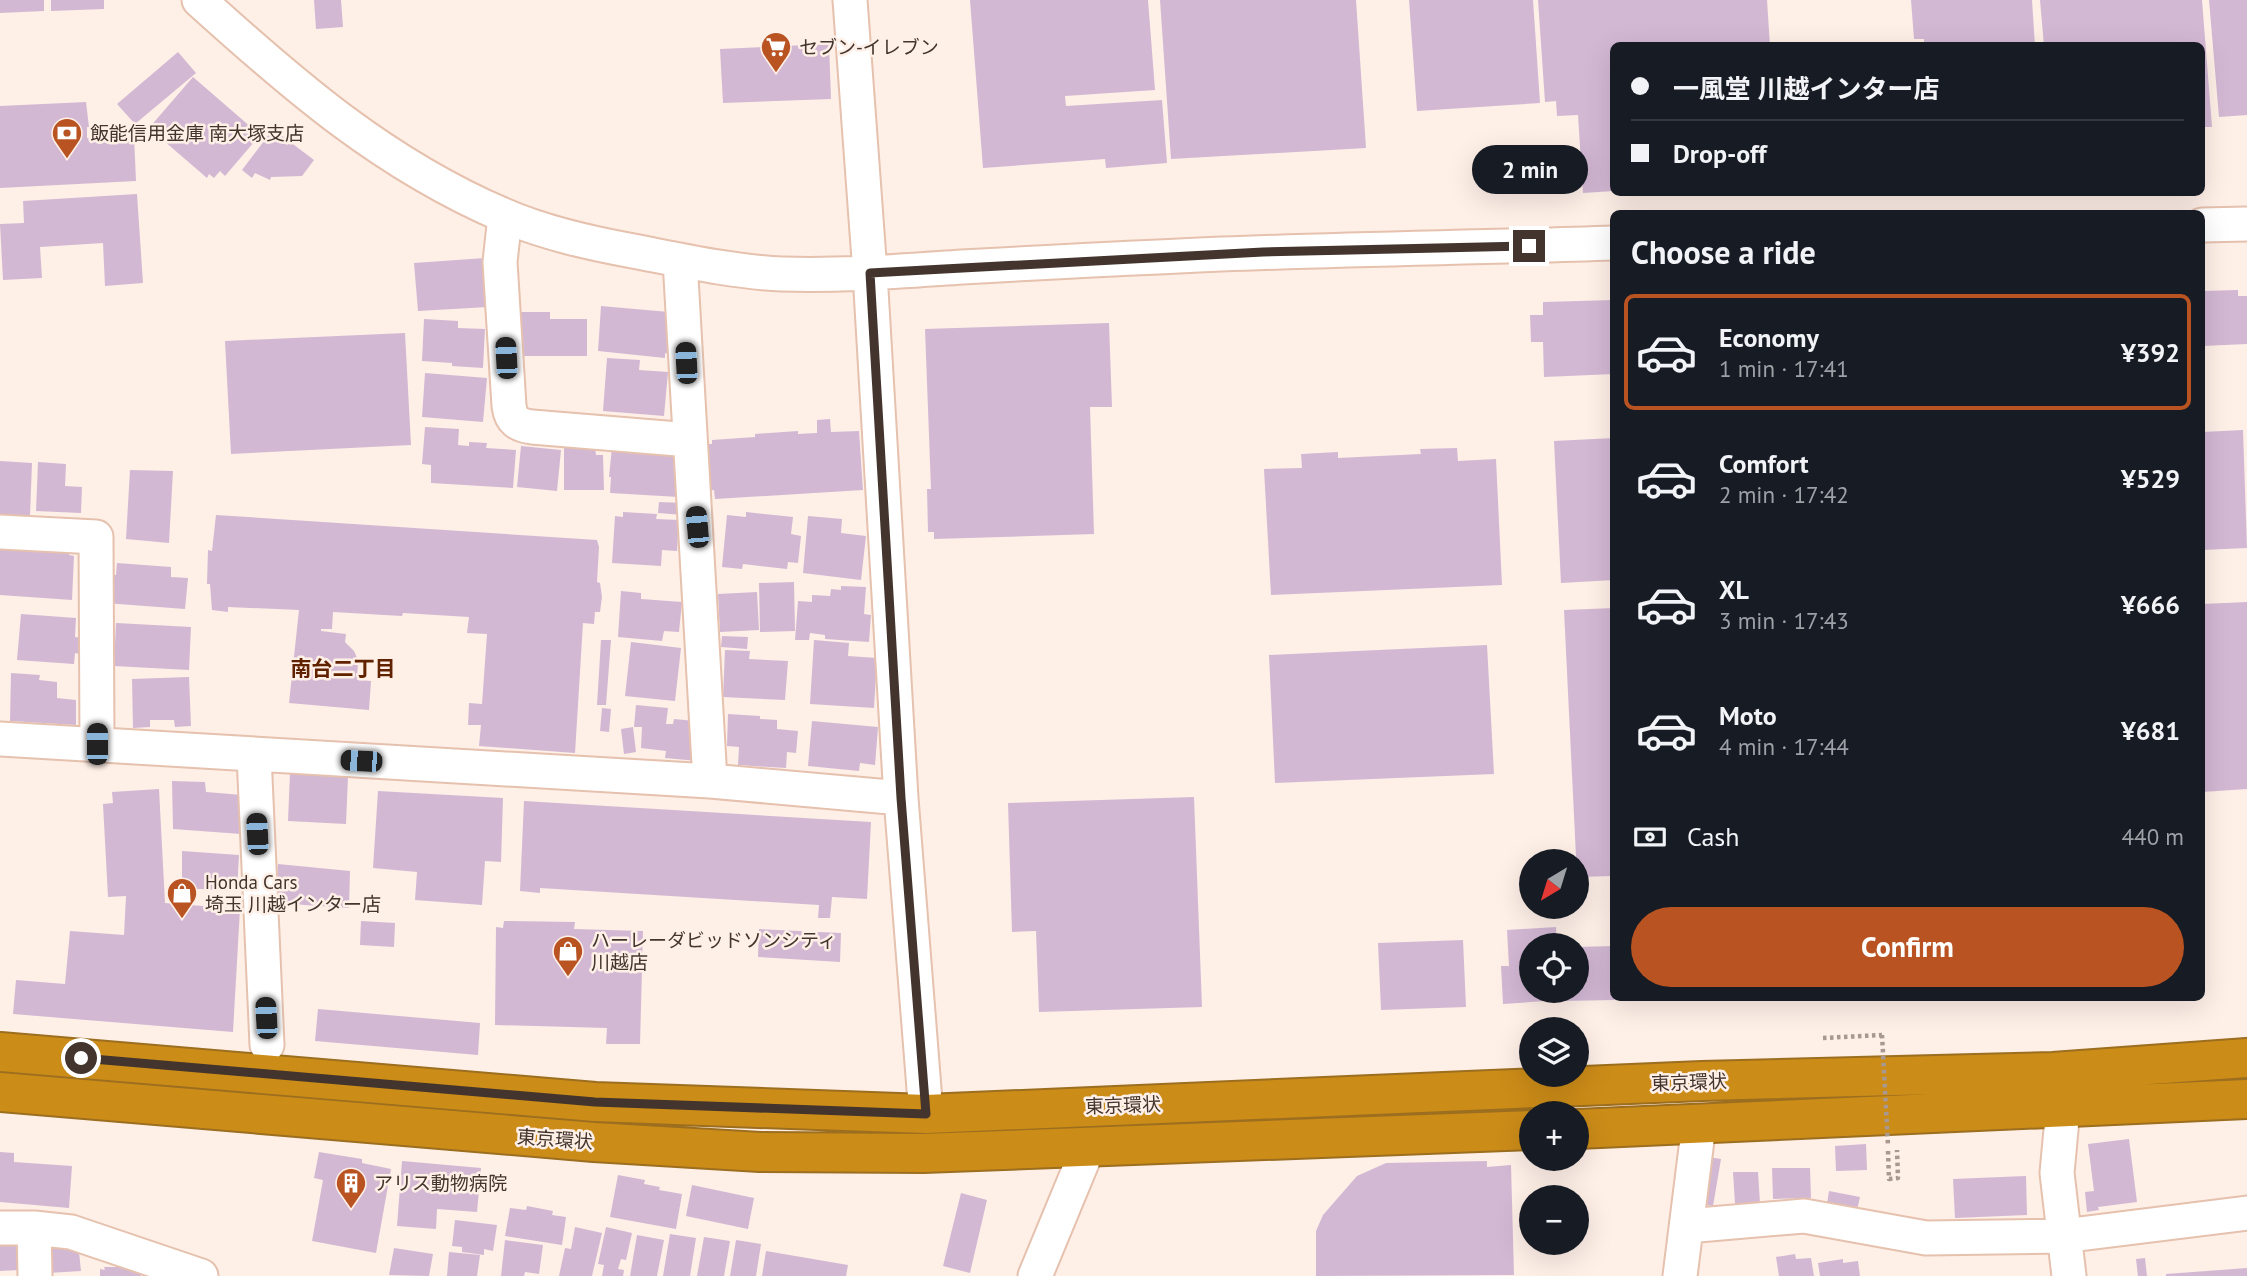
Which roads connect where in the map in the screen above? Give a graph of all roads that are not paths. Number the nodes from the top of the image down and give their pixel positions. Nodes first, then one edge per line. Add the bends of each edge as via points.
1 (199, 0) edge
2 (850, 0) edge
3 (505, 216) junction
4 (2247, 224) edge
5 (2205, 225) edge
6 (1610, 243) edge
7 (680, 260) junction
8 (870, 273) junction
9 (690, 440) junction
10 (0, 532) edge
11 (0, 739) edge
12 (97, 744) junction
13 (254, 755) junction
14 (710, 780) junction
15 (901, 798) junction
16 (267, 1045) dead end
17 (0, 1052) edge
18 (2247, 1058) edge
19 (0, 1092) edge
20 (2247, 1099) edge
21 (2063, 1108) junction
22 (926, 1114) junction
23 (1699, 1124) junction
24 (1589, 1129) edge
25 (1519, 1130) edge
26 (1088, 1148) junction
27 (2247, 1213) edge
28 (1687, 1226) junction
29 (0, 1228) edge
30 (34, 1228) junction
31 (2063, 1236) junction
32 (156, 1268) edge
33 (35, 1276) edge
34 (201, 1276) edge
35 (1035, 1276) edge
36 (1680, 1276) edge
37 (2069, 1276) edge

1 - 3 street via 331,114 394,158
2 - 8 street
3 - 7 street via 601,245
3 - 9 street via 500,262 513,420 521,426
4 - 5 street
6 - 8 street via 1263,252
7 - 8 street via 778,274
7 - 9 street
8 - 15 street
9 - 14 street
10 - 12 street via 96,537
11 - 12 street
12 - 13 street
13 - 14 street
13 - 16 street
14 - 15 street
15 - 22 street
17 - 22 highway, 東京環状 via 595,1102
18 - 22 highway, 東京環状 via 2053,1072 1702,1081
19 - 26 highway, 東京環状 via 760,1152
20 - 21 highway
21 - 23 highway
21 - 31 street via 2057,1173
23 - 24 highway
23 - 28 street
25 - 26 highway, 東京環状
26 - 35 street
27 - 31 street
28 - 31 street via 1804,1216 1926,1238
28 - 36 street
29 - 30 street
30 - 32 street via 71,1232
30 - 33 street
31 - 37 street
32 - 34 street

